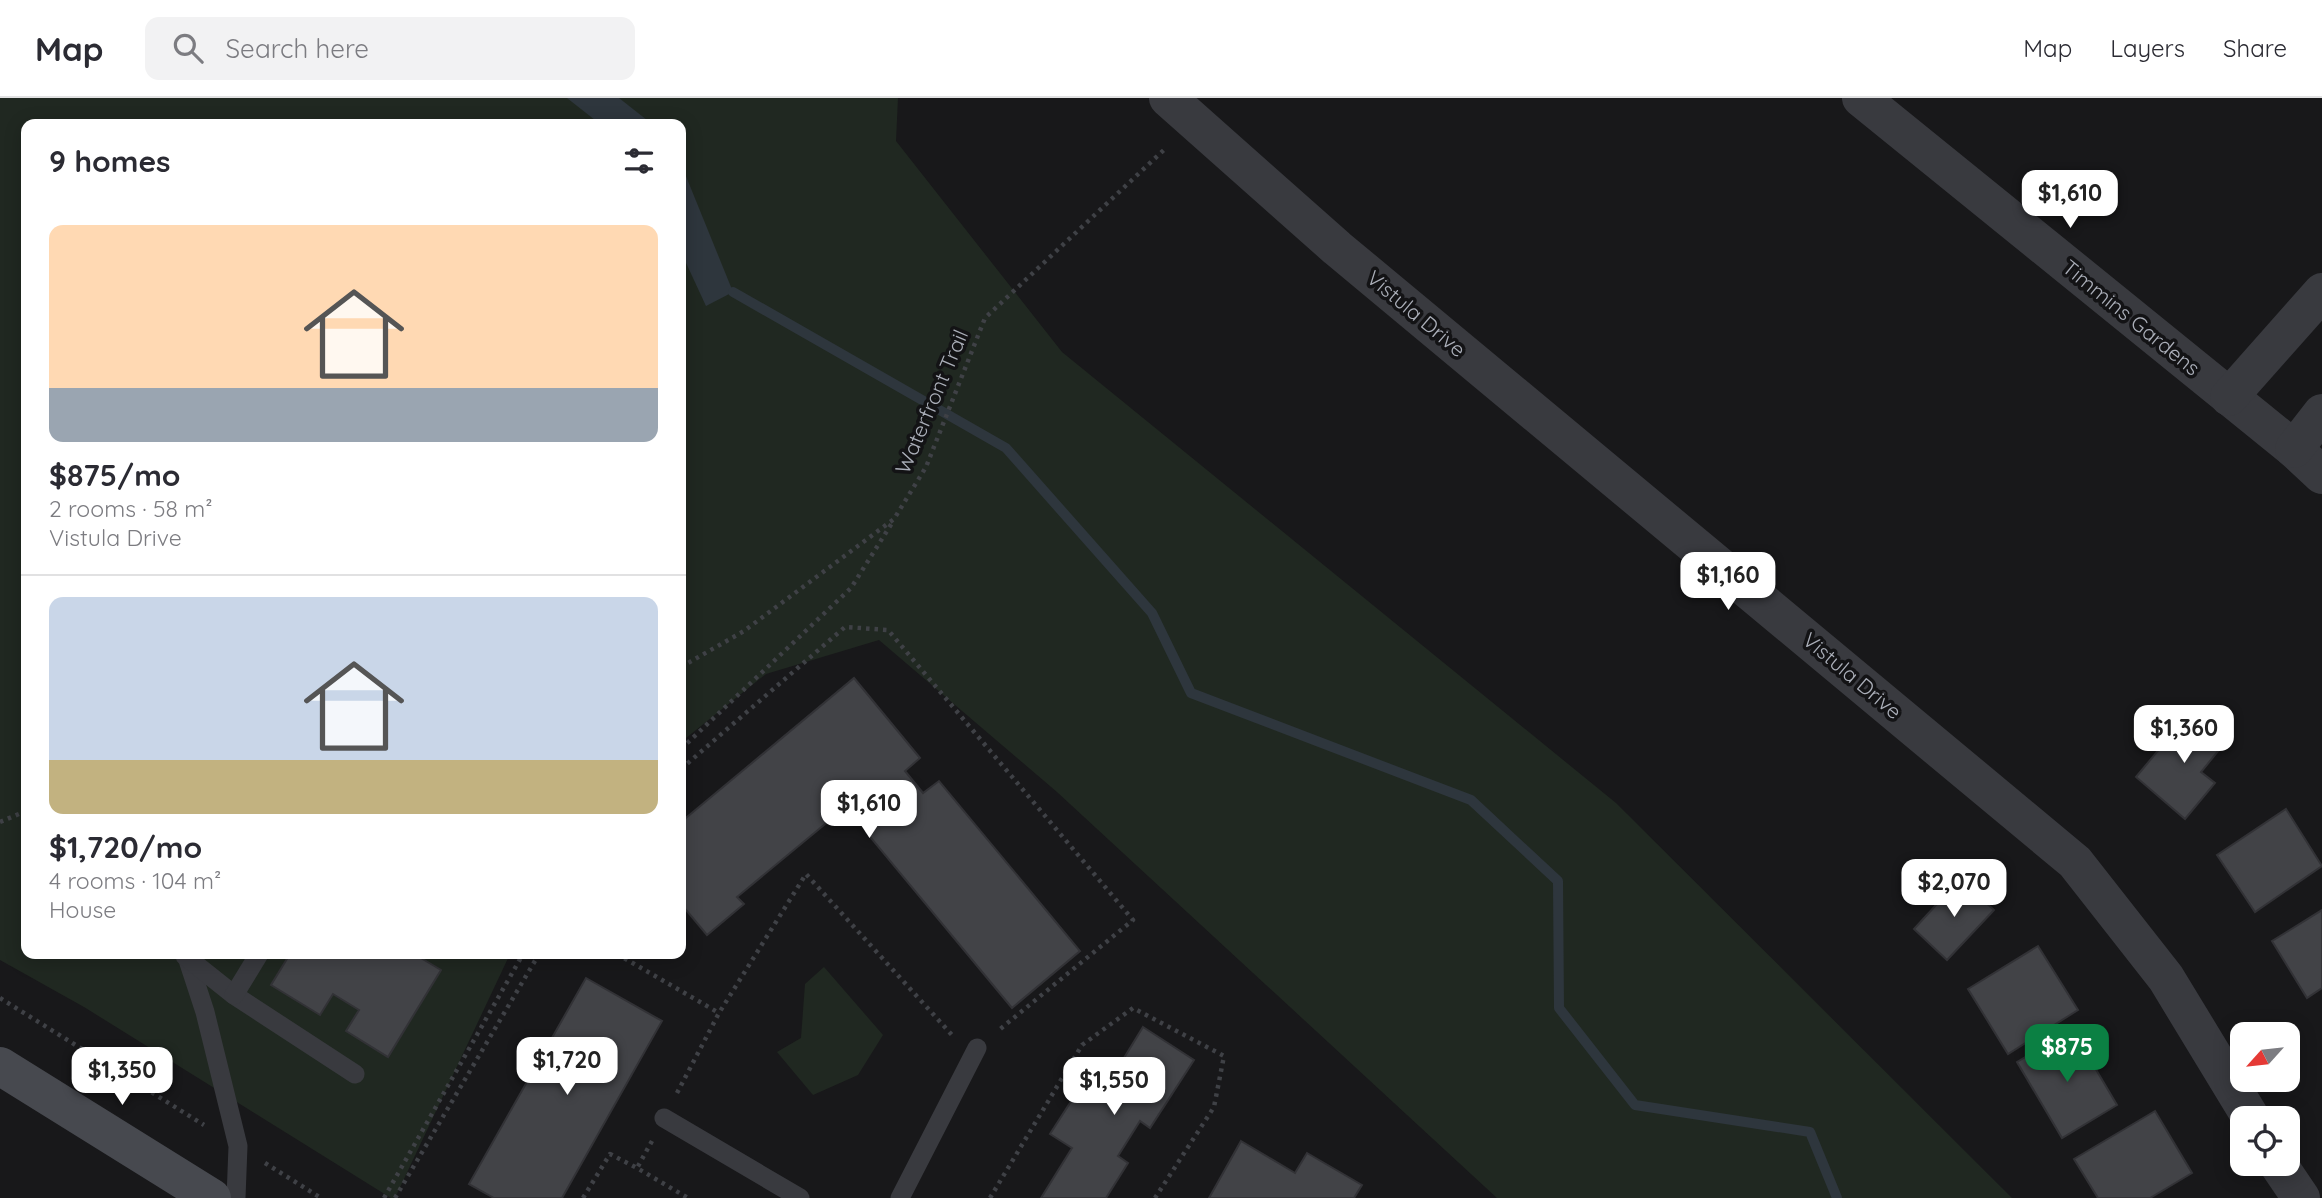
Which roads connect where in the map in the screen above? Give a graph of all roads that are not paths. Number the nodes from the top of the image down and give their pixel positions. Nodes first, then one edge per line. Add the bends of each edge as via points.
1 (1873, 102) edge
2 (1180, 109) edge
3 (2322, 292) edge
4 (2229, 397) junction
5 (2322, 413) edge
6 (2294, 449) junction
7 (2322, 475) edge
8 (185, 959) edge
9 (189, 959) edge
10 (256, 959) edge
11 (234, 995) junction
12 (978, 1048) road end
13 (0, 1066) edge
14 (355, 1074) dead end
15 (2244, 1106) edge
16 (664, 1118) road end
17 (2286, 1176) edge
18 (212, 1198) edge
19 (236, 1198) edge
20 (800, 1198) edge
21 (900, 1198) edge
22 (2301, 1198) edge

1 - 4 street, Timmins Gardens
2 - 15 street, Vistula Drive via 1337,248 2076,862 2166,978
3 - 4 street
4 - 6 street, Timmins Gardens
5 - 6 street
6 - 7 street, Timmins Gardens
8 - 19 lane via 205,1012 238,1146
9 - 11 lane
10 - 11 lane
11 - 14 lane
12 - 21 lane
13 - 18 main road
16 - 20 lane
17 - 22 street

